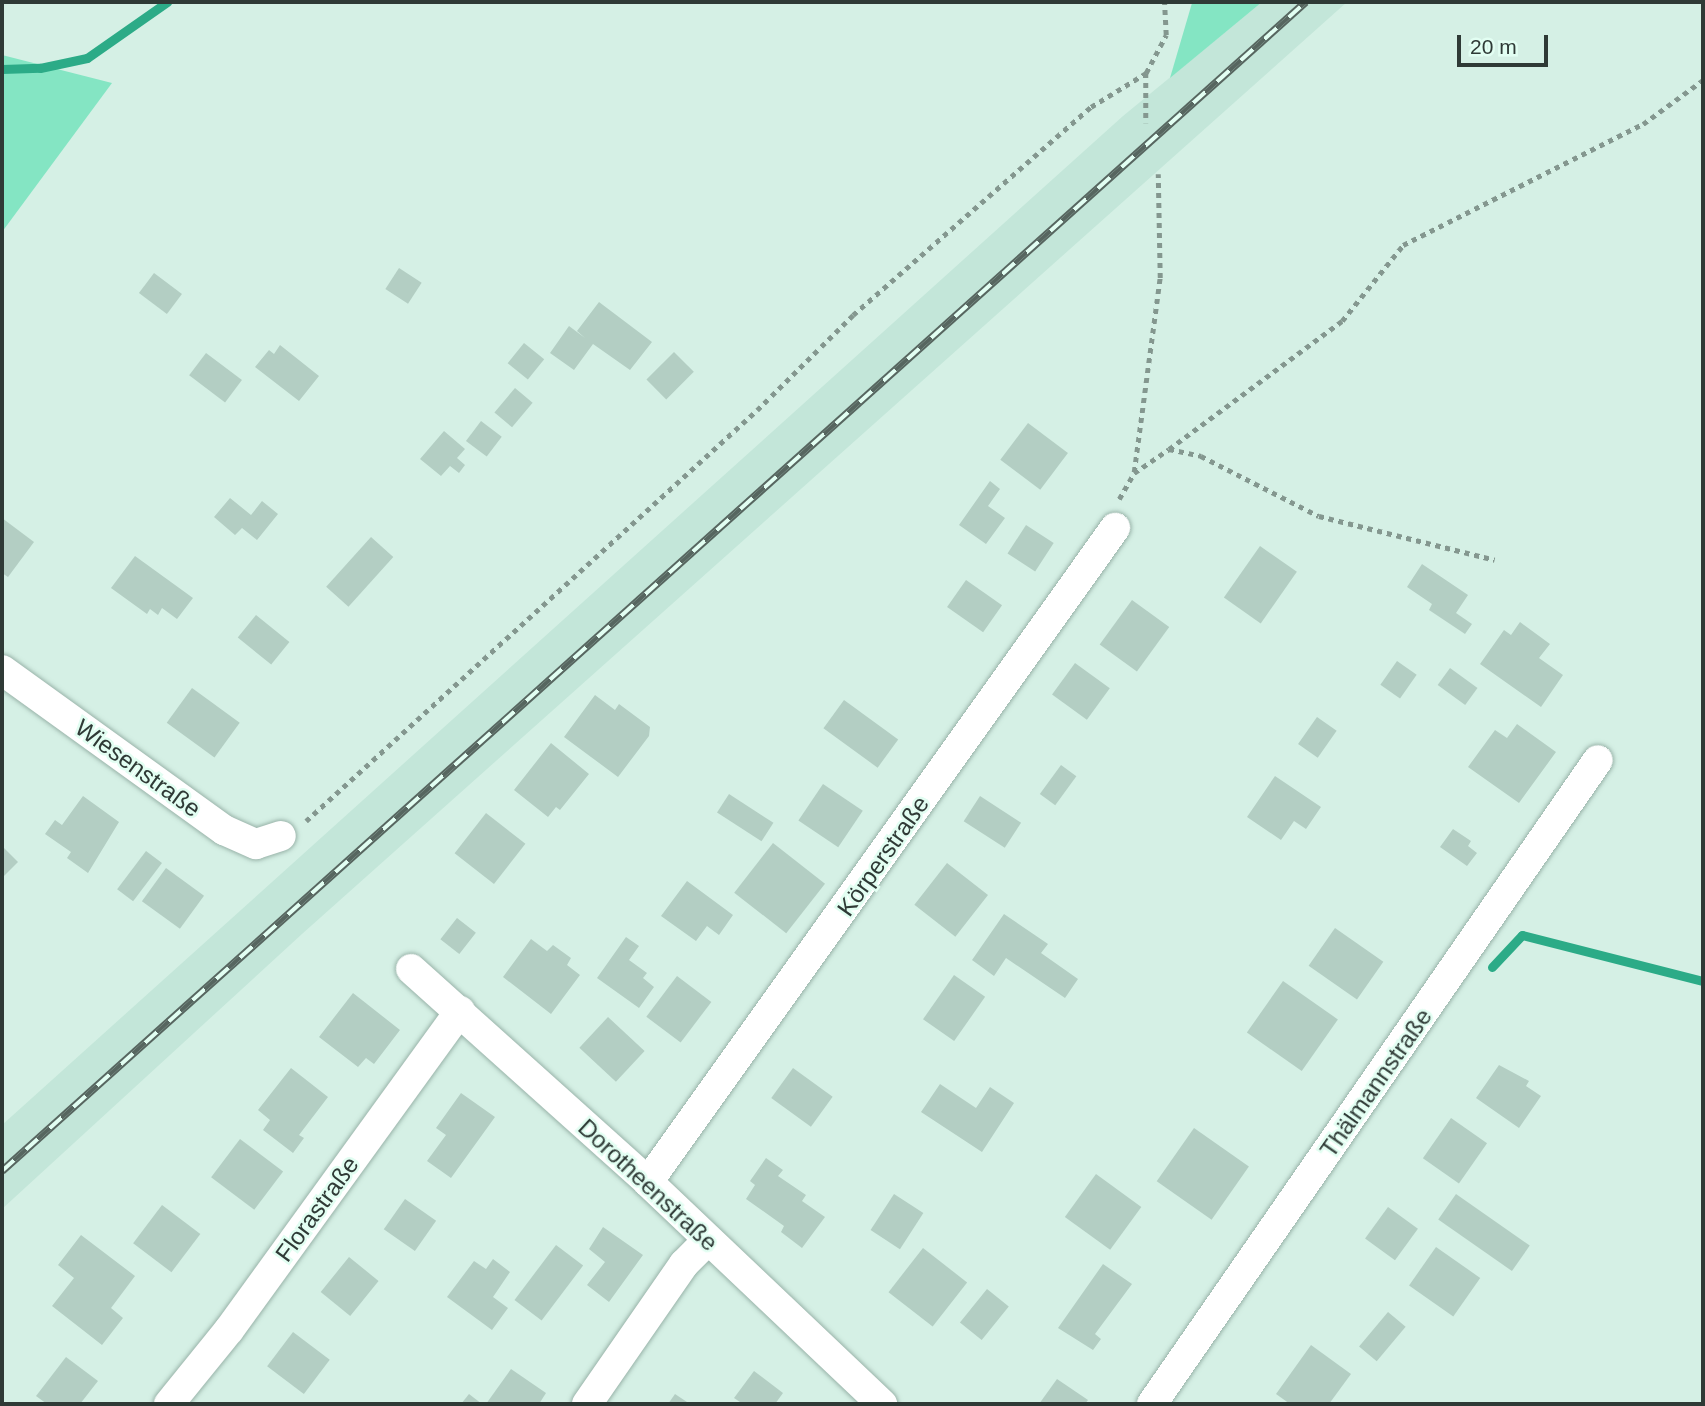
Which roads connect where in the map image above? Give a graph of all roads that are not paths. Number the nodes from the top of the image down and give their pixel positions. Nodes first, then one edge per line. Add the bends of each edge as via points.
1 (1115, 528) road end
2 (2, 670) edge
3 (1598, 760) dead end
4 (281, 836) road end
5 (411, 969) dead end
6 (460, 1011) junction
7 (648, 1182) junction
8 (708, 1241) junction
9 (169, 1404) edge
10 (587, 1404) edge
11 (882, 1404) edge
12 (1152, 1404) edge

1 - 7 street, Körperstraße
2 - 4 street, Wiesenstraße via 223,830 256,844
3 - 12 street, Thälmannstraße
5 - 6 street, Dorotheenstraße
6 - 7 street, Dorotheenstraße
6 - 9 street, Florastraße via 229,1330
7 - 8 street, Dorotheenstraße
8 - 10 street via 684,1264
8 - 11 street, Dorotheenstraße

